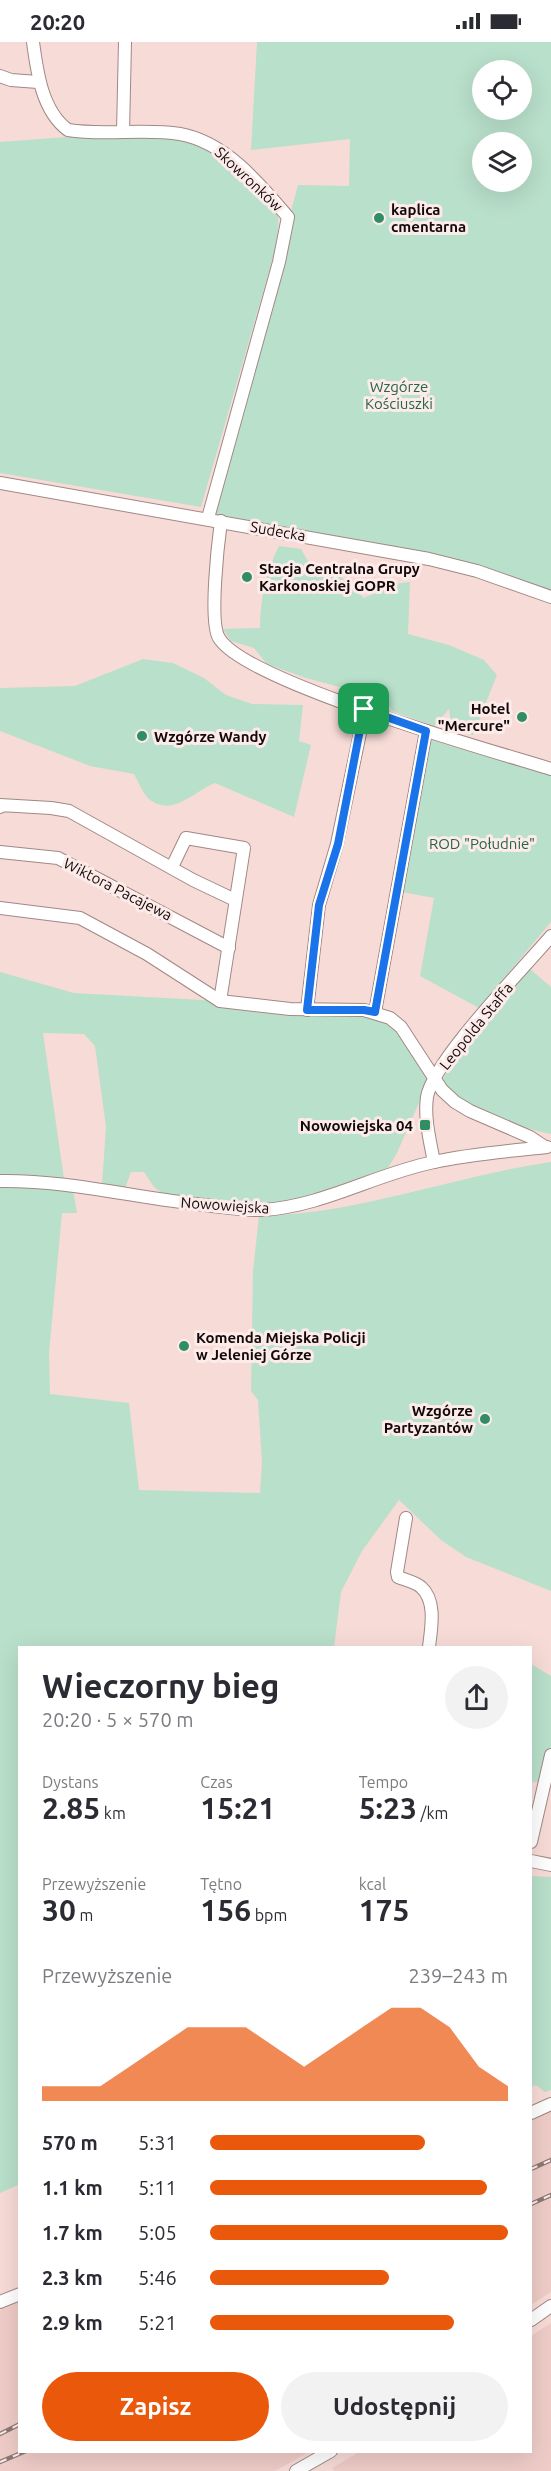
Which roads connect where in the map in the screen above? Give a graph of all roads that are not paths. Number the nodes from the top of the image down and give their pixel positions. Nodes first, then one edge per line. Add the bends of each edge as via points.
1 (33, 42) edge
2 (125, 42) edge
3 (0, 76) edge
4 (38, 82) junction
5 (123, 132) junction
6 (0, 483) edge
7 (214, 520) junction
8 (551, 597) edge
9 (364, 709) junction
10 (426, 731) junction
11 (551, 769) edge
12 (0, 807) edge
13 (0, 852) edge
14 (172, 867) junction
15 (235, 900) junction
16 (0, 908) edge
17 (551, 936) edge
18 (229, 948) junction
19 (220, 1001) junction
20 (307, 1010) junction
21 (375, 1012) junction
22 (435, 1078) junction
23 (548, 1146) edge
24 (434, 1162) junction
25 (0, 1181) edge
26 (406, 1518) dead end
27 (429, 1646) edge
28 (551, 1755) edge
29 (532, 1838) edge
30 (532, 1860) edge
31 (551, 1865) edge
32 (551, 2104) edge
33 (532, 2113) edge
34 (18, 2295) edge
35 (0, 2302) edge
36 (551, 2306) edge
37 (532, 2319) edge
38 (328, 2453) edge
39 (296, 2471) edge

1 - 4 street, Skowronków
2 - 5 street
3 - 4 street
4 - 5 street, Skowronków via 57,120 68,130
5 - 7 street, Skowronków via 179,134 209,142 233,160 288,216
6 - 7 street, Sudecka
7 - 8 street, Sudecka via 429,559
7 - 9 street via 213,620 219,640 244,660 309,690
9 - 10 street
9 - 20 street via 338,844 319,905
10 - 11 street
10 - 21 street
12 - 14 street via 62,809
13 - 18 street, Wiktora Pacajewa via 58,858
14 - 15 street
14 - 15 street via 186,838 243,848
15 - 18 street
16 - 19 street via 80,918 147,954
17 - 22 street, Leopolda Staffa via 475,1024
18 - 19 street
19 - 20 street
20 - 21 street
21 - 22 street via 402,1027
22 - 23 street via 442,1090 470,1111
22 - 24 street, Leopolda Staffa via 427,1098
23 - 24 street, Nowowiejska
24 - 25 street, Nowowiejska via 335,1196 260,1210 159,1200 60,1183
26 - 27 street via 397,1572 398,1577 421,1587 429,1601
28 - 29 street
30 - 31 street
32 - 33 street
34 - 35 street
36 - 37 street
38 - 39 street

